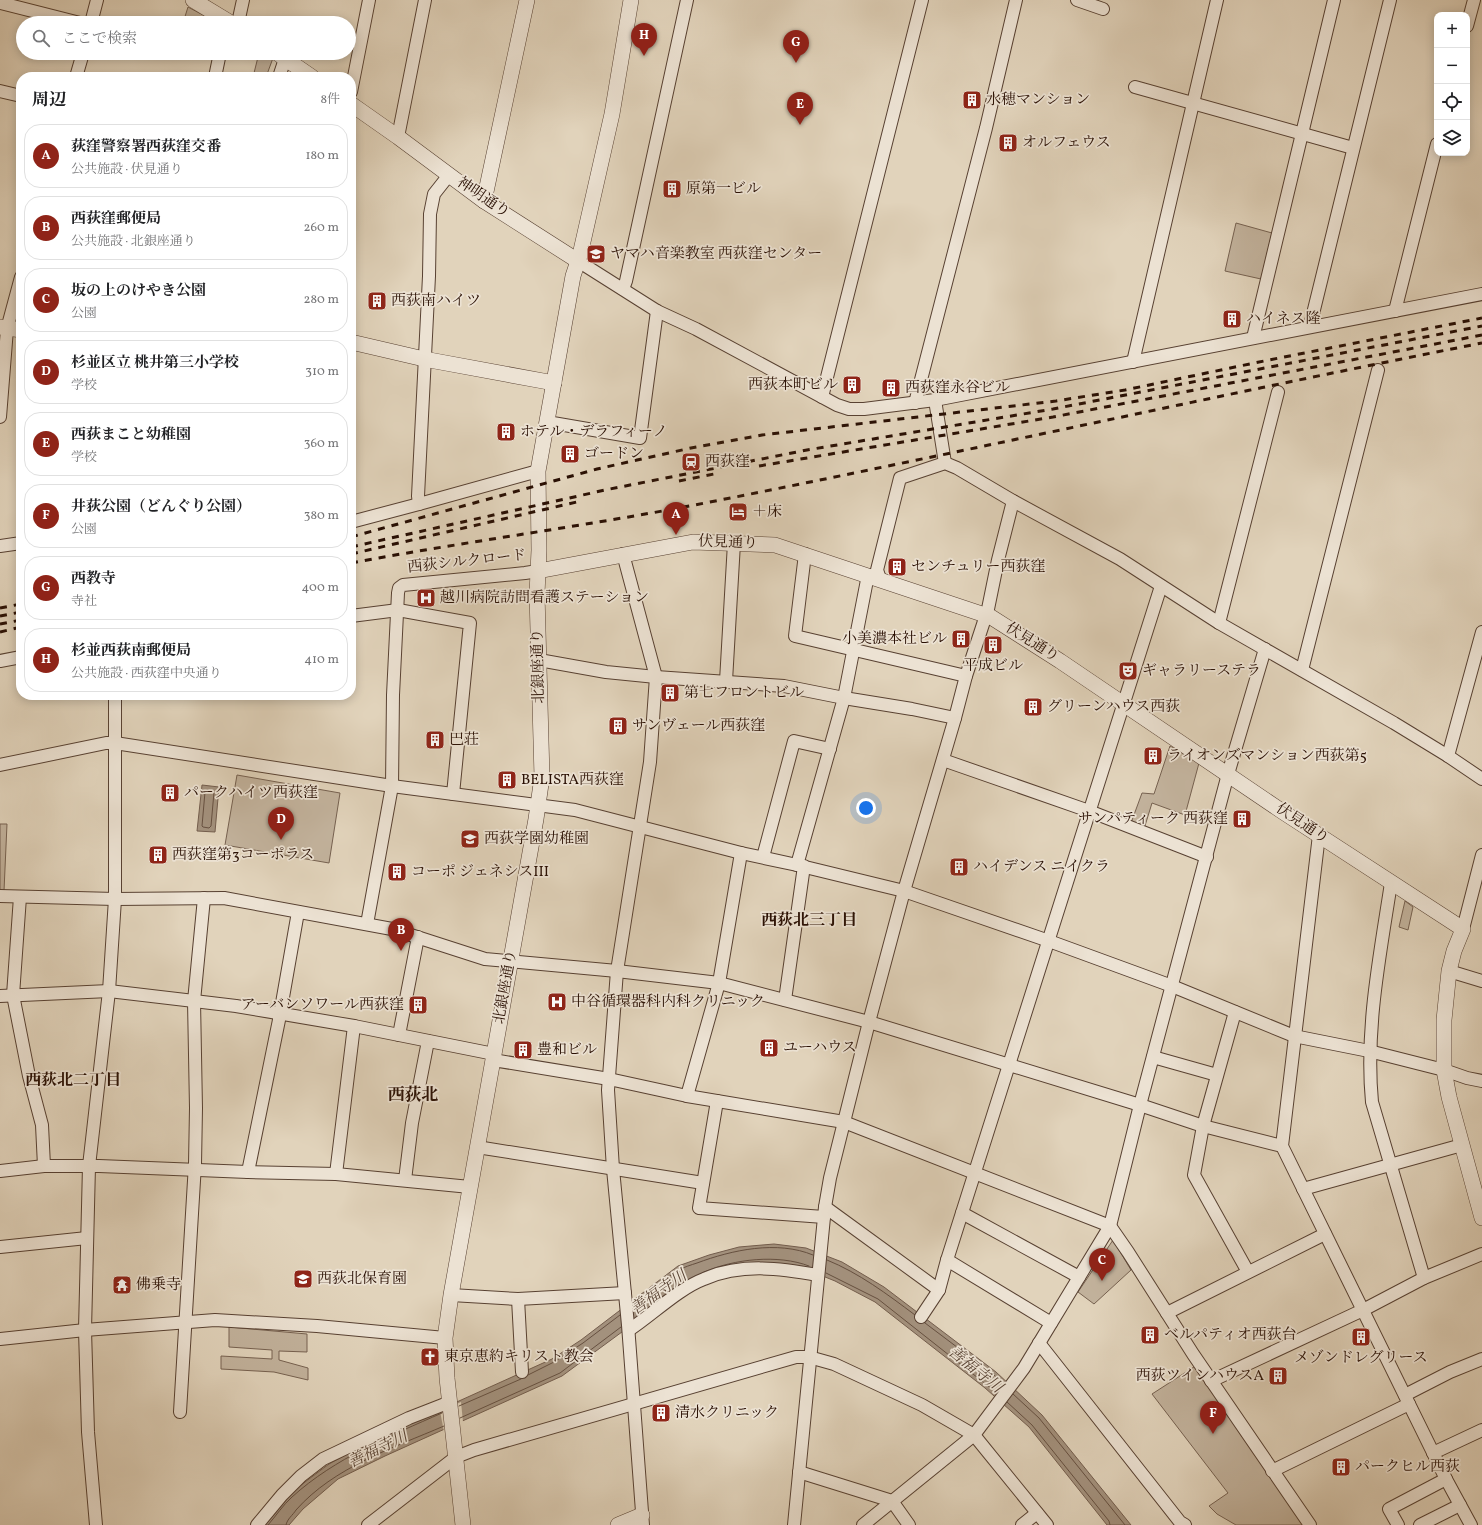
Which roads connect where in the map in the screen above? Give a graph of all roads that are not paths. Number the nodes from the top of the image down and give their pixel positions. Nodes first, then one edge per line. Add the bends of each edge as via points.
1 (97, 0) edge
2 (193, 0) edge
3 (242, 0) edge
4 (369, 0) edge
5 (425, 0) edge
6 (527, 0) edge
7 (631, 0) edge
8 (687, 0) edge
9 (922, 0) edge
10 (1016, 0) edge
11 (1077, 0) edge
12 (1217, 0) edge
13 (1334, 0) edge
14 (1390, 0) edge
15 (1474, 0) edge
16 (1, 3) dead end
17 (1103, 9) dead end
18 (1470, 15) edge
19 (52, 16) edge
20 (93, 16) edge
21 (219, 16) edge
22 (234, 16) edge
23 (81, 60) edge
24 (219, 60) edge
25 (281, 60) edge
26 (287, 60) edge
27 (77, 72) edge
28 (216, 72) edge
29 (279, 72) edge
30 (305, 72) edge
31 (355, 72) edge
32 (1135, 87) dead end
33 (0, 91) edge
34 (16, 95) edge
35 (1193, 103) junction
36 (356, 107) edge
37 (1302, 134) junction
38 (398, 136) junction
39 (1353, 148) junction
40 (1434, 156) edge
41 (449, 175) junction
42 (484, 201) junction
43 (578, 261) junction
44 (621, 288) junction
45 (1482, 294) edge
46 (16, 299) edge
47 (657, 311) junction
48 (1395, 311) junction
49 (1310, 326) junction
50 (9, 329) edge
51 (1252, 338) junction
52 (356, 343) edge
53 (424, 359) junction
54 (1133, 362) junction
55 (1378, 370) dead end
56 (554, 383) junction
57 (1278, 392) dead end
58 (822, 397) junction
59 (935, 400) junction
60 (914, 403) junction
61 (0, 417) edge
62 (547, 422) junction
63 (945, 463) junction
64 (538, 471) junction
65 (1013, 501) junction
66 (419, 504) junction
67 (356, 521) edge
68 (16, 543) edge
69 (734, 543) junction
70 (0, 546) edge
71 (623, 554) junction
72 (805, 554) junction
73 (538, 570) junction
74 (874, 577) junction
75 (1161, 586) junction
76 (398, 610) junction
77 (356, 615) edge
78 (985, 616) junction
79 (1219, 623) junction
80 (1482, 632) edge
81 (854, 649) junction
82 (1265, 649) junction
83 (16, 658) edge
84 (539, 660) junction
85 (0, 661) edge
86 (1302, 670) junction
87 (966, 676) junction
88 (656, 677) junction
89 (726, 681) junction
90 (844, 698) junction
91 (115, 700) edge
92 (1124, 704) junction
93 (955, 718) junction
94 (115, 743) junction
95 (830, 749) junction
96 (1448, 756) junction
97 (943, 760) junction
98 (0, 765) edge
99 (1228, 774) junction
100 (1482, 779) edge
101 (392, 786) junction
102 (454, 794) junction
103 (538, 805) junction
104 (1089, 811) junction
105 (640, 827) junction
106 (1319, 835) junction
107 (741, 853) junction
108 (1482, 855) edge
109 (763, 857) junction
110 (1207, 857) junction
111 (800, 866) junction
112 (1391, 882) junction
113 (904, 891) junction
114 (0, 896) edge
115 (20, 897) junction
116 (204, 898) junction
117 (115, 899) junction
118 (298, 912) junction
119 (367, 924) junction
120 (1463, 929) junction
121 (418, 937) junction
122 (1049, 941) junction
123 (510, 962) junction
124 (617, 971) junction
125 (1449, 971) junction
126 (1482, 981) edge
127 (719, 983) junction
128 (1172, 986) junction
129 (109, 991) junction
130 (13, 995) junction
131 (0, 996) edge
132 (785, 1000) junction
133 (194, 1001) junction
134 (1235, 1012) junction
135 (280, 1013) junction
136 (869, 1022) junction
137 (354, 1026) junction
138 (399, 1035) junction
139 (1294, 1036) junction
140 (428, 1041) junction
141 (1369, 1051) junction
142 (493, 1057) junction
143 (1153, 1057) junction
144 (1008, 1065) junction
145 (1444, 1070) junction
146 (1217, 1076) junction
147 (609, 1079) junction
148 (1482, 1081) edge
149 (687, 1096) junction
150 (717, 1101) junction
151 (1140, 1105) junction
152 (844, 1122) junction
153 (1204, 1126) junction
154 (1462, 1145) junction
155 (1282, 1146) junction
156 (477, 1147) junction
157 (44, 1166) junction
158 (88, 1166) junction
159 (1390, 1166) junction
160 (195, 1169) junction
161 (614, 1169) junction
162 (0, 1171) edge
163 (248, 1172) junction
164 (975, 1173) junction
165 (336, 1174) junction
166 (405, 1180) junction
167 (703, 1183) junction
168 (470, 1187) junction
169 (1303, 1189) junction
170 (824, 1212) junction
171 (962, 1214) junction
172 (1482, 1218) edge
173 (1110, 1226) junction
174 (1325, 1234) junction
175 (87, 1238) junction
176 (0, 1247) edge
177 (1482, 1254) edge
178 (947, 1260) junction
179 (1248, 1272) junction
180 (818, 1273) junction
181 (1079, 1277) junction
182 (1424, 1278) junction
183 (939, 1290) junction
184 (625, 1292) junction
185 (451, 1295) junction
186 (518, 1299) junction
187 (1363, 1310) junction
188 (1167, 1313) junction
189 (921, 1317) dead end
190 (185, 1322) junction
191 (1051, 1323) junction
192 (628, 1328) junction
193 (85, 1330) junction
194 (446, 1338) junction
195 (0, 1340) edge
196 (1039, 1343) junction
197 (809, 1357) junction
198 (1482, 1359) edge
199 (522, 1372) dead end
200 (1211, 1381) junction
201 (1407, 1400) junction
202 (450, 1403) junction
203 (634, 1405) junction
204 (180, 1412) dead end
205 (1482, 1430) edge
206 (974, 1435) junction
207 (1434, 1453) junction
208 (456, 1457) junction
209 (1272, 1470) junction
210 (799, 1472) junction
211 (1446, 1479) junction
212 (892, 1501) junction
213 (1460, 1505) junction
214 (1037, 1513) junction
215 (642, 1520) edge
216 (96, 1525) edge
217 (257, 1525) edge
218 (368, 1525) edge
219 (463, 1525) edge
220 (618, 1525) edge
221 (794, 1525) edge
222 (863, 1525) edge
223 (909, 1525) edge
224 (1022, 1525) edge
225 (1047, 1525) edge
226 (1184, 1525) edge
227 (1310, 1525) edge
228 (1398, 1525) edge
229 (1420, 1525) edge
230 (1471, 1525) edge

1 - 20 street
2 - 21 street
3 - 22 street
4 - 31 street
5 - 38 street
6 - 42 street
7 - 43 street, 北銀座通り via 612,114
8 - 44 street via 626,281
9 - 58 street
10 - 60 street via 980,151
11 - 17 street
12 - 35 street
13 - 37 street
14 - 39 street
15 - 18 street
16 - 19 street
23 - 27 street
24 - 28 street
25 - 29 street
26 - 30 street
32 - 35 street
33 - 34 street
35 - 37 street
35 - 54 street
36 - 38 street, 神明通り
37 - 39 street
37 - 51 street
38 - 41 street, 神明通り
39 - 49 street
40 - 48 street
41 - 42 street, 神明通り
41 - 53 street via 434,194 430,214
42 - 43 street, 神明通り
43 - 44 street, 神明通り
43 - 56 street, 北銀座通り via 573,276
44 - 47 street, 神明通り
45 - 48 street, 神明通り
46 - 50 street
47 - 58 street, 神明通り via 696,329
47 - 62 street via 640,438
48 - 49 street, 神明通り
49 - 51 street, 神明通り
50 - 61 street
51 - 54 street, 神明通り
52 - 53 street
53 - 56 street
53 - 66 street
54 - 59 street, 神明通り
55 - 86 street
56 - 62 street, 北銀座通り
57 - 79 street
58 - 60 street, 神明通り via 837,405 864,409
59 - 60 street, 神明通り
59 - 63 street
62 - 64 street, 北銀座通り
63 - 65 street
63 - 74 street via 900,478
64 - 66 street
64 - 73 street, 北銀座通り
65 - 75 street via 1120,559
65 - 78 street
66 - 67 street
68 - 70 street
69 - 71 street, 伏見通り via 693,542
69 - 72 street, 伏見通り via 775,545
69 - 89 street
71 - 73 street, 伏見通り
71 - 88 street
72 - 74 street, 伏見通り
72 - 81 street via 795,636
73 - 76 street, 西荻シルクロード via 403,585 399,588
73 - 84 street, 北銀座通り
74 - 78 street, 伏見通り
74 - 81 street
75 - 79 street
75 - 92 street
76 - 77 street
76 - 101 street via 393,695
76 - 102 street via 470,623
78 - 87 street
78 - 92 street, 伏見通り via 991,617
79 - 82 street
80 - 96 street
81 - 87 street
81 - 90 street
82 - 86 street
82 - 99 street
83 - 85 street
84 - 88 street via 606,672
84 - 103 street, 北銀座通り via 542,777
86 - 96 street
87 - 93 street
88 - 89 street
88 - 105 street via 650,762
89 - 90 street via 784,686
90 - 93 street
90 - 95 street
91 - 94 street
92 - 99 street, 伏見通り
92 - 104 street
93 - 97 street
94 - 98 street
94 - 101 street
94 - 117 street
95 - 109 street via 794,741
95 - 111 street
96 - 100 street
97 - 104 street
97 - 113 street
99 - 106 street, 伏見通り
99 - 110 street
101 - 102 street
101 - 119 street
102 - 103 street
103 - 105 street via 575,810
103 - 123 street, 北銀座通り
104 - 110 street
104 - 122 street
105 - 107 street
105 - 124 street
106 - 112 street, 伏見通り
106 - 139 street
107 - 109 street
107 - 127 street
108 - 120 street
109 - 111 street
110 - 128 street
111 - 113 street
111 - 132 street
112 - 120 street, 伏見通り
112 - 141 street
113 - 122 street
113 - 136 street
114 - 115 street
115 - 117 street
115 - 130 street
116 - 117 street
116 - 118 street via 224,898
116 - 133 street
117 - 129 street
118 - 119 street
118 - 135 street
119 - 121 street
120 - 125 street
121 - 123 street via 485,959
121 - 138 street
122 - 128 street
122 - 144 street
123 - 124 street
123 - 142 street, 北銀座通り
124 - 127 street
124 - 147 street
125 - 126 street
125 - 145 street via 1444,1020
127 - 132 street
127 - 149 street
128 - 134 street
128 - 143 street
129 - 130 street
129 - 133 street
129 - 158 street
130 - 131 street
130 - 157 street via 29,1076 42,1125
132 - 136 street
133 - 135 street
133 - 160 street
134 - 139 street
134 - 146 street
135 - 137 street
135 - 163 street
136 - 144 street
136 - 152 street
137 - 138 street
137 - 165 street
138 - 140 street
139 - 141 street
139 - 155 street
140 - 142 street
140 - 166 street via 412,1123
141 - 145 street
141 - 159 street via 1372,1102
142 - 147 street
142 - 156 street, 北銀座通り
143 - 146 street
143 - 151 street
144 - 151 street
144 - 164 street
145 - 148 street
145 - 154 street
146 - 153 street
147 - 149 street
147 - 161 street
149 - 150 street
150 - 152 street
150 - 167 street
151 - 153 street
151 - 173 street
152 - 164 street
152 - 170 street
153 - 155 street
153 - 179 street via 1194,1175
154 - 159 street
154 - 172 street
155 - 169 street
156 - 161 street
156 - 168 street, 北銀座通り
157 - 158 street
157 - 162 street
158 - 160 street
158 - 175 street
159 - 169 street
159 - 182 street
160 - 163 street
160 - 190 street
161 - 167 street
161 - 184 street
163 - 165 street
164 - 171 street
164 - 173 street
165 - 166 street
166 - 168 street
167 - 170 street via 699,1208
168 - 185 street, 北銀座通り
169 - 174 street
170 - 180 street
170 - 183 street
171 - 178 street
171 - 181 street
173 - 181 street
173 - 188 street
174 - 179 street
174 - 187 street
175 - 176 street
175 - 193 street
177 - 182 street
178 - 183 street
178 - 191 street
179 - 188 street
180 - 192 street via 746,1268 721,1272 703,1279
180 - 197 street
181 - 191 street
182 - 187 street
183 - 189 street
184 - 186 street
184 - 192 street
185 - 186 street
185 - 194 street, 北銀座通り
186 - 199 street
187 - 200 street
187 - 201 street
188 - 200 street
190 - 193 street
190 - 194 street via 241,1321
190 - 204 street
191 - 196 street
192 - 203 street
193 - 195 street
193 - 216 street via 88,1432
194 - 202 street, 北銀座通り
196 - 206 street via 1024,1368
196 - 226 street
197 - 203 street via 796,1357
197 - 206 street via 834,1364 922,1405
197 - 210 street
198 - 201 street via 1450,1372
200 - 209 street
201 - 207 street
201 - 209 street
202 - 208 street, 北銀座通り
202 - 217 street via 409,1418 324,1459 301,1476
203 - 208 street
203 - 215 street
205 - 207 street
206 - 212 street
206 - 214 street
207 - 211 street
208 - 218 street
208 - 219 street, 北銀座通り
209 - 227 street
210 - 212 street
210 - 221 street
211 - 213 street
211 - 228 street via 1389,1509
212 - 222 street
212 - 223 street
213 - 229 street
213 - 230 street
214 - 224 street
214 - 225 street
215 - 220 street

